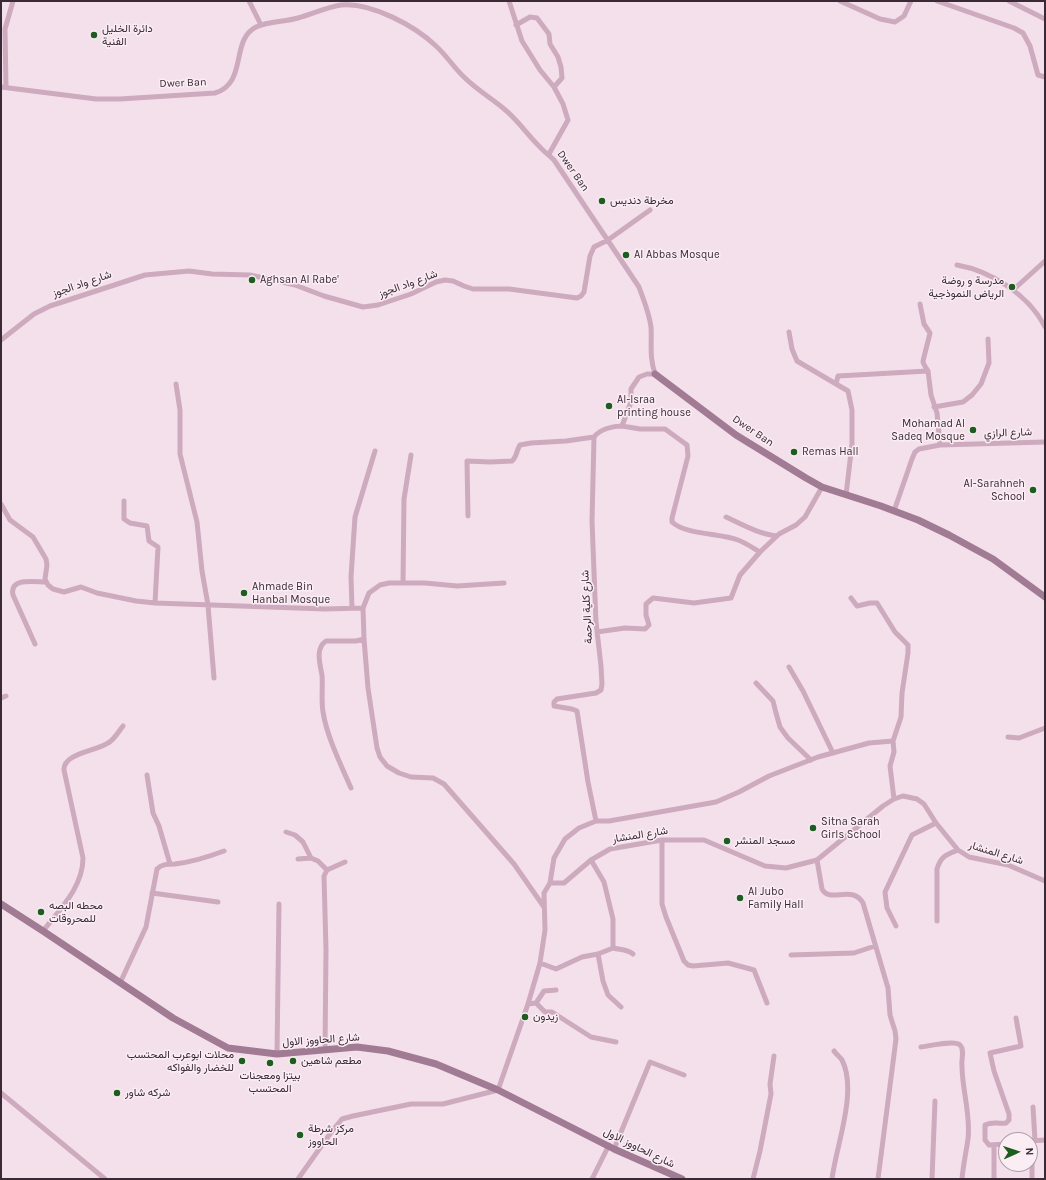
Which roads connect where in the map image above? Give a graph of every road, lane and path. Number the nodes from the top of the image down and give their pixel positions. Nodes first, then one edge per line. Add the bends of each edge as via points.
1 (13, 1) edge
2 (249, 1) edge
3 (509, 1) edge
4 (840, 1) edge
5 (911, 1) edge
6 (938, 1) edge
7 (1009, 1) edge
8 (1045, 19) edge
9 (262, 25) junction
10 (516, 25) junction
11 (1045, 77) edge
12 (554, 87) junction
13 (4, 88) edge
14 (549, 154) junction
15 (650, 210) dead end
16 (608, 240) junction
17 (1045, 261) edge
18 (957, 265) dead end
19 (1013, 290) junction
20 (920, 304) dead end
21 (1045, 327) edge
22 (789, 332) dead end
23 (988, 339) dead end
24 (1, 340) edge
25 (928, 371) junction
26 (655, 374) junction
27 (176, 384) dead end
28 (836, 384) junction
29 (934, 407) junction
30 (622, 426) junction
31 (594, 437) junction
32 (1045, 442) edge
33 (940, 445) junction
34 (375, 451) dead end
35 (411, 455) dead end
36 (822, 487) junction
37 (846, 495) junction
38 (124, 501) dead end
39 (1, 504) edge
40 (894, 511) junction
41 (468, 516) dead end
42 (726, 517) dead end
43 (777, 536) junction
44 (760, 552) junction
45 (46, 582) junction
46 (403, 583) junction
47 (504, 583) dead end
48 (1045, 597) edge
49 (851, 598) dead end
50 (155, 603) junction
51 (208, 605) junction
52 (352, 608) junction
53 (363, 608) junction
54 (597, 632) junction
55 (364, 639) junction
56 (36, 644) dead end
57 (789, 667) dead end
58 (214, 678) dead end
59 (756, 683) dead end
60 (6, 696) dead end
61 (1, 698) edge
62 (123, 726) dead end
63 (1045, 728) edge
64 (1008, 737) dead end
65 (893, 741) junction
66 (833, 753) junction
67 (812, 760) junction
68 (146, 775) dead end
69 (350, 788) dead end
70 (894, 799) junction
71 (596, 821) junction
72 (936, 823) junction
73 (286, 832) dead end
74 (662, 840) junction
75 (958, 850) junction
76 (224, 851) dead end
77 (311, 858) junction
78 (298, 859) dead end
79 (591, 860) junction
80 (817, 860) junction
81 (345, 862) dead end
82 (170, 864) junction
83 (327, 870) junction
84 (1045, 881) edge
85 (550, 883) junction
86 (152, 893) junction
87 (218, 902) dead end
88 (1, 904) edge
89 (280, 904) dead end
90 (544, 907) junction
91 (937, 921) dead end
92 (896, 926) dead end
93 (43, 931) junction
94 (875, 946) junction
95 (613, 948) junction
96 (598, 954) junction
97 (633, 954) dead end
98 (791, 955) dead end
99 (540, 963) junction
100 (120, 983) junction
101 (556, 990) dead end
102 (536, 1002) junction
103 (767, 1003) dead end
104 (528, 1004) junction
105 (620, 1007) dead end
106 (1016, 1018) dead end
107 (616, 1042) dead end
108 (921, 1047) dead end
109 (325, 1049) junction
110 (834, 1051) dead end
111 (277, 1054) junction
112 (774, 1056) dead end
113 (684, 1075) dead end
114 (498, 1090) junction
115 (1, 1093) edge
116 (935, 1101) dead end
117 (1033, 1107) dead end
118 (1032, 1132) edge
119 (998, 1145) edge
120 (994, 1146) junction
121 (611, 1147) junction
122 (677, 1178) edge
123 (105, 1179) edge
124 (298, 1179) edge
125 (592, 1179) edge
126 (753, 1179) edge
127 (832, 1179) edge
128 (878, 1179) edge
129 (932, 1179) edge
130 (962, 1179) edge
131 (994, 1179) edge

1 - 13 street via 5,29
2 - 9 street
3 - 10 street
4 - 5 street via 880,19 895,22 904,16
6 - 11 street via 1023,33 1030,46 1038,75
7 - 8 street
9 - 13 street, Dwer Ban via 247,35 231,81 215,93 96,99
9 - 14 street, Dwer Ban via 293,20 332,7 348,5 370,8 406,24 434,44 465,78 509,113
10 - 12 street via 536,64
10 - 12 street via 530,17 537,18 549,34 550,44 561,67 562,78
12 - 14 street via 568,120
14 - 16 street, Dwer Ban
15 - 16 street, شارع واد الجوز
16 - 24 street, شارع واد الجوز via 594,247 591,252 584,292 575,298 509,289 473,289 445,280 378,305 363,307 295,285 250,275 189,271 145,275 50,306 34,314
16 - 26 street, Dwer Ban via 639,287 646,305 651,328 651,359
17 - 19 street
18 - 19 street via 970,267
19 - 21 street via 1029,304
20 - 25 street via 924,324 930,333 923,359
22 - 28 street via 797,361
23 - 29 street via 989,363 981,384 963,402
25 - 28 street via 838,376
25 - 29 street
26 - 30 street via 640,377 631,389 631,402
26 - 36 main road, Dwer Ban via 736,435
27 - 51 street via 180,410 180,454 197,522
28 - 37 street via 848,391 852,410 852,444
29 - 33 street via 937,413
30 - 31 street via 597,432
30 - 44 street via 665,429 687,445 688,456 672,522 688,530 738,540
31 - 41 street via 520,446 512,461 467,461
31 - 54 street, شارع كلية الرحمة via 592,521
32 - 33 street, شارع الرازي
33 - 40 street, شارع الرازي via 915,452
34 - 52 street via 355,517 351,577
35 - 46 street via 404,499
36 - 37 main road, Dwer Ban
36 - 43 street via 805,517
37 - 40 main road, Dwer Ban
38 - 50 street via 124,519 130,523 147,526 149,541 158,547
39 - 45 street via 10,520 33,537 45,556
40 - 48 main road, Dwer Ban via 943,532 993,559
42 - 43 street via 748,528
43 - 44 street
44 - 54 street via 740,575 731,598 694,603 653,598 646,604 649,625 645,629 624,628
45 - 50 street via 53,589 60,591 81,587 97,593
45 - 56 street via 18,582 12,590
46 - 47 street via 457,586
46 - 53 street via 389,583 377,587 369,593
49 - 65 street via 857,606 877,603 895,632 908,645 901,717
50 - 51 street
51 - 52 street
51 - 58 street
52 - 53 street
53 - 55 street
54 - 71 street, شارع كلية الرحمة via 601,690 557,699 554,702 554,706 577,711
55 - 69 street via 326,641 319,656 324,719
55 - 90 street via 368,688 377,748 382,761 405,776 434,778 444,784 514,864
57 - 66 street
59 - 67 street via 773,701 780,728
60 - 61 street
62 - 93 street via 108,743 68,760 65,764 64,770 83,858 82,867 75,889
63 - 64 street via 1019,738
65 - 66 street, شارع المنشار via 869,743
65 - 70 street via 894,752 890,766
66 - 67 street, شارع المنشار
67 - 71 street, شارع المنشار via 769,776 716,802 609,821
68 - 82 street via 153,813
70 - 72 street, شارع المنشار via 903,796 917,799 924,804
70 - 80 street, شارع المنشار
71 - 85 street, شارع المنشار via 579,828 565,838 554,858
72 - 75 street, شارع المنشار
72 - 92 street via 912,835 885,892 888,908
73 - 77 street via 304,842
74 - 79 street, شارع المنشار via 610,849
74 - 80 street, شارع المنشار via 704,840 765,866 786,868
74 - 103 street via 662,904 683,961 691,966 728,963 754,970
75 - 84 street, شارع المنشار via 969,857 1008,865
75 - 91 street via 943,856 939,862
76 - 82 street via 202,859
77 - 78 street
77 - 83 street
79 - 85 street, شارع المنشار via 564,883
79 - 95 street via 604,882 613,919
80 - 94 street via 824,893 853,895 861,900
81 - 83 street
82 - 86 street via 157,869
83 - 109 street via 324,876
85 - 90 street, شارع المنشار via 544,893
86 - 87 street
86 - 100 street via 145,930
88 - 93 main road, شارع الحاووز الاول
89 - 111 street
90 - 99 street, شارع المنشار via 545,930
93 - 100 main road, شارع الحاووز الاول
94 - 98 street via 854,953
94 - 128 street via 888,988 890,1015 896,1035
95 - 96 street
95 - 97 street via 627,950
96 - 99 street via 582,957 556,969
96 - 105 street via 608,995
99 - 104 street, شارع المنشار
100 - 111 main road, شارع الحاووز الاول via 174,1018 228,1048
101 - 102 street via 544,992
102 - 104 street
102 - 107 street via 545,1012 552,1012 591,1037
104 - 114 street, شارع المنشار
106 - 120 street via 1021,1046 990,1053 1009,1114 1006,1123 991,1122 985,1125 985,1140
108 - 130 street via 954,1042 962,1049 968,1138
109 - 111 main road, شارع الحاووز الاول
109 - 114 main road, شارع الحاووز الاول via 357,1047 388,1051 436,1064
110 - 127 street via 842,1060 847,1078 847,1097
112 - 126 street via 770,1094
113 - 121 street via 650,1062
114 - 121 main road, شارع الحاووز الاول
114 - 124 street via 443,1104 411,1104 342,1119
115 - 123 street
116 - 129 street
117 - 118 street
119 - 120 street
120 - 131 street
121 - 122 main road, شارع الحاووز الاول
121 - 125 street

